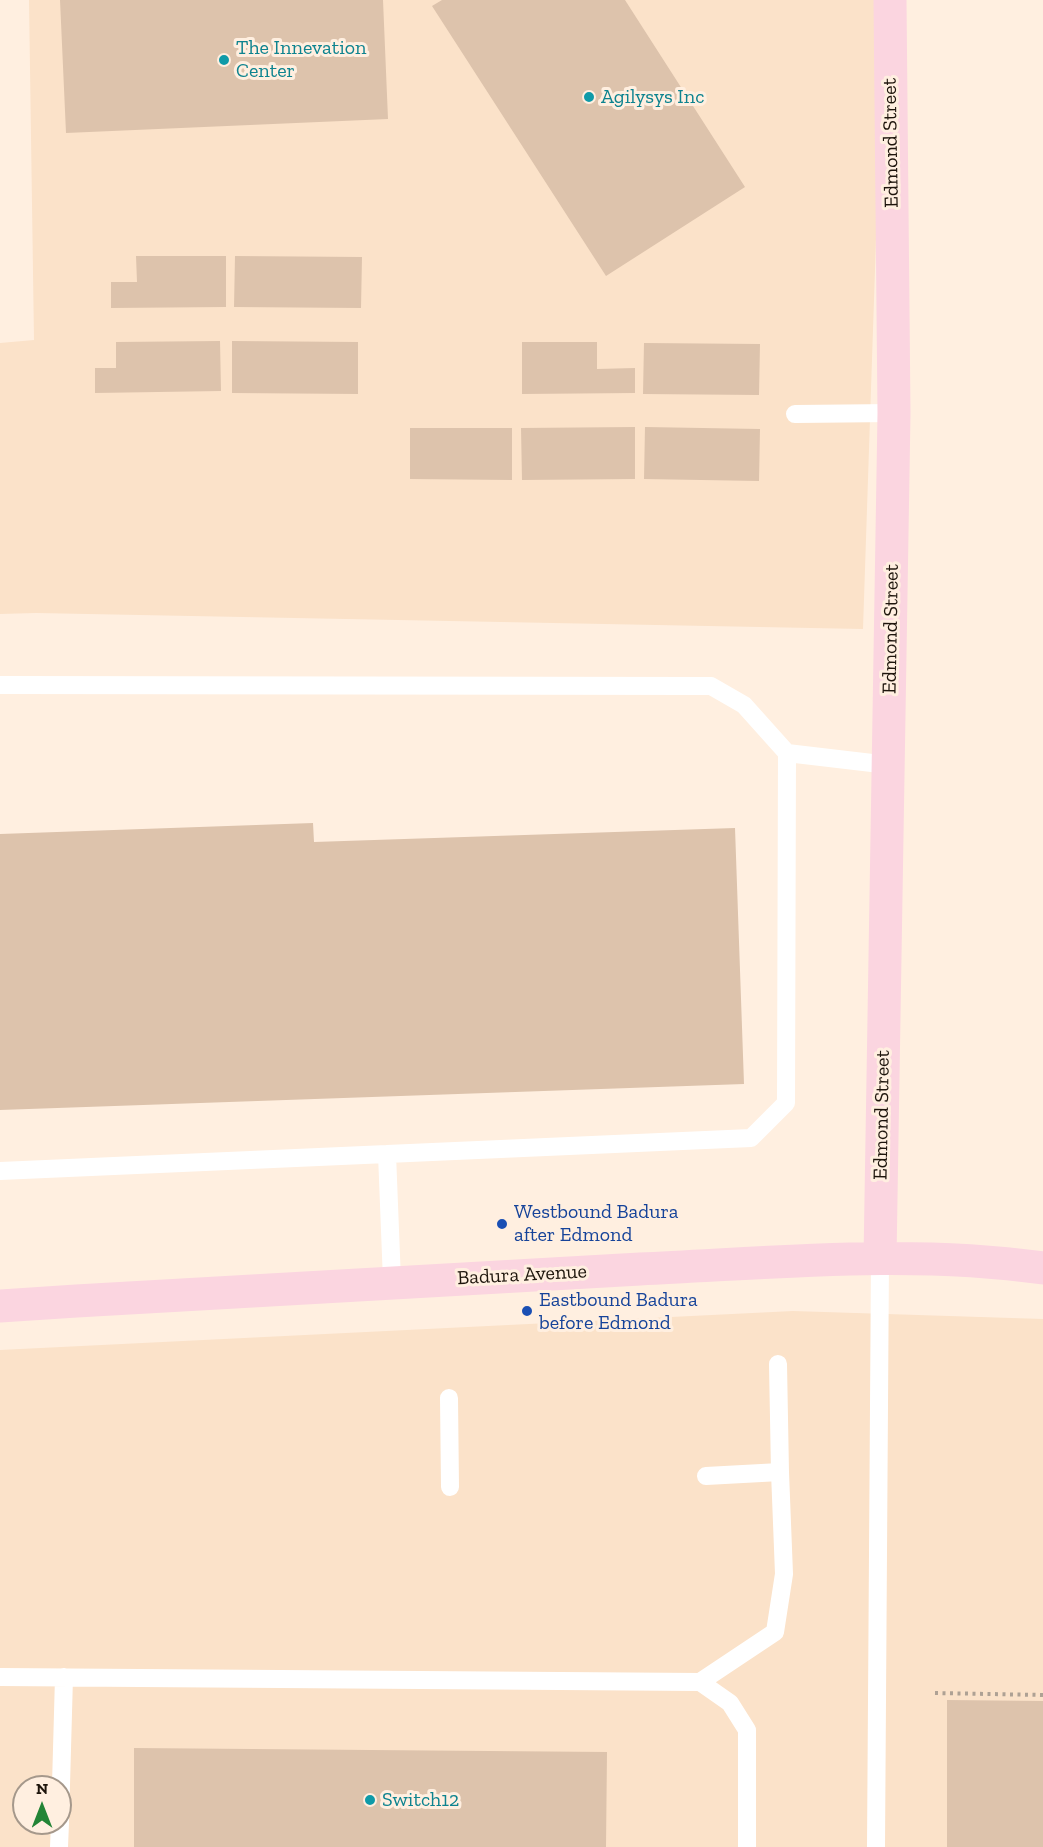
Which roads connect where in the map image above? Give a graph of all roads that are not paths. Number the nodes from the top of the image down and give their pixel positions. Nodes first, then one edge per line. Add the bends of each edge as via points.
1 (890, 0) edge
2 (894, 413) junction
3 (795, 414) dead end
4 (0, 685) edge
5 (787, 753) junction
6 (889, 765) junction
7 (387, 1154) junction
8 (0, 1171) edge
9 (880, 1258) junction
10 (1043, 1268) edge
11 (392, 1281) junction
12 (0, 1306) edge
13 (778, 1364) dead end
14 (449, 1398) dead end
15 (780, 1472) junction
16 (706, 1476) dead end
17 (450, 1487) dead end
18 (0, 1677) edge
19 (64, 1677) junction
20 (700, 1682) junction
21 (61, 1775) edge
22 (747, 1847) edge
23 (876, 1847) edge

1 - 2 street, Edmond Street
2 - 3 lane
2 - 6 street, Edmond Street
4 - 5 lane via 711,686 744,705
5 - 6 lane
5 - 7 lane via 786,1104 751,1138
6 - 9 street, Edmond Street
7 - 8 lane
7 - 11 lane
9 - 10 street, Badura Avenue via 992,1261
9 - 11 street, Badura Avenue
9 - 23 lane
11 - 12 street, Badura Avenue
13 - 15 lane
14 - 17 lane
15 - 16 lane
15 - 20 lane via 784,1574 775,1632
18 - 19 lane
19 - 20 lane
19 - 21 lane
20 - 22 lane via 730,1703 747,1730

